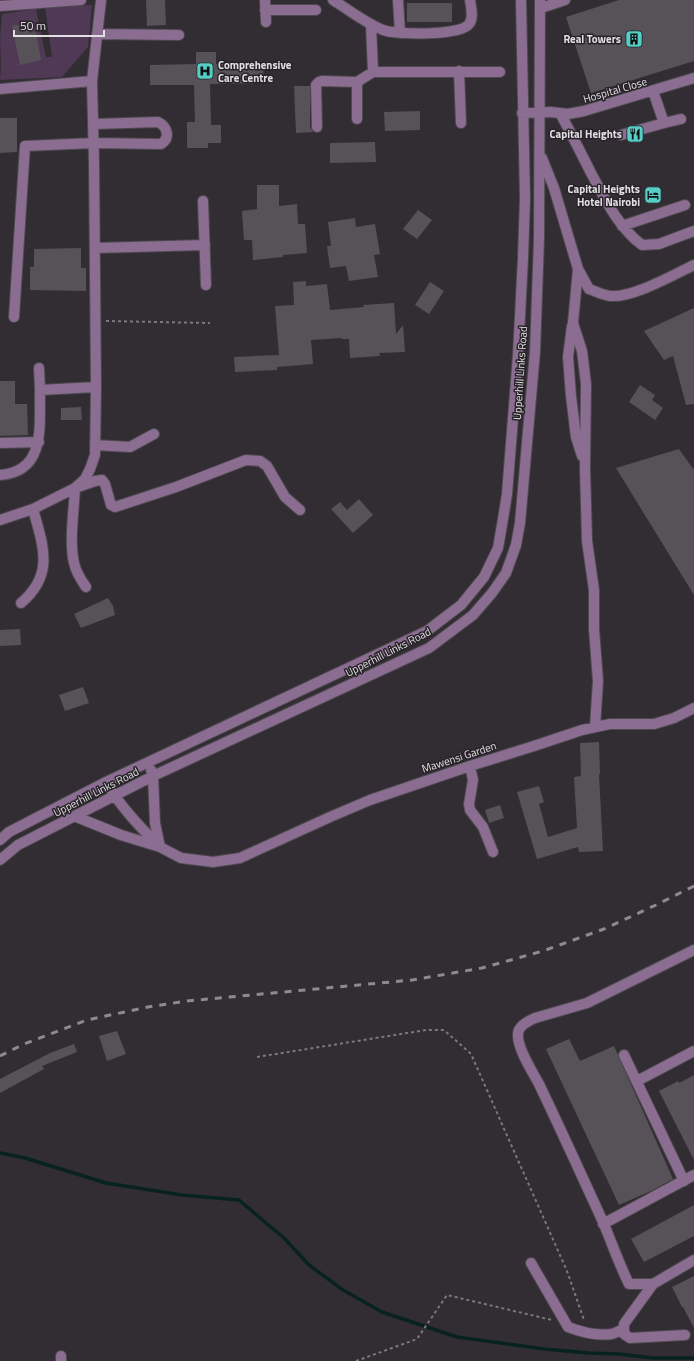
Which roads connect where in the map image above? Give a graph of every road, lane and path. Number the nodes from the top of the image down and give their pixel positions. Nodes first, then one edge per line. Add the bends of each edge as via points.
1 (81, 0) edge
2 (101, 0) edge
3 (333, 0) edge
4 (398, 0) edge
5 (470, 0) edge
6 (521, 0) edge
7 (565, 0) edge
8 (540, 4) edge
9 (265, 5) edge
10 (0, 6) edge
11 (316, 10) dead end
12 (266, 22) dead end
13 (371, 25) junction
14 (400, 33) junction
15 (96, 34) junction
16 (179, 35) dead end
17 (459, 71) junction
18 (373, 72) junction
19 (500, 72) dead end
20 (694, 78) edge
21 (92, 81) junction
22 (357, 82) junction
23 (0, 89) edge
24 (653, 91) junction
25 (522, 112) junction
26 (560, 112) junction
27 (540, 113) junction
28 (356, 119) dead end
29 (681, 119) dead end
30 (461, 123) dead end
31 (664, 123) junction
32 (94, 124) junction
33 (317, 127) dead end
34 (621, 135) dead end
35 (94, 143) junction
36 (540, 154) junction
37 (203, 201) dead end
38 (685, 205) dead end
39 (622, 226) junction
40 (694, 231) edge
41 (205, 245) junction
42 (95, 248) junction
43 (694, 265) edge
44 (578, 269) junction
45 (206, 285) dead end
46 (14, 317) dead end
47 (95, 321) junction
48 (210, 323) dead end
49 (573, 323) junction
50 (39, 368) dead end
51 (96, 387) junction
52 (40, 390) junction
53 (154, 434) dead end
54 (0, 442) edge
55 (39, 442) junction
56 (95, 445) junction
57 (585, 468) junction
58 (0, 475) edge
59 (75, 488) junction
60 (33, 509) junction
61 (300, 510) dead end
62 (0, 520) edge
63 (86, 587) dead end
64 (21, 603) dead end
65 (694, 708) edge
66 (595, 727) junction
67 (148, 762) junction
68 (470, 766) junction
69 (153, 776) junction
70 (106, 782) junction
71 (115, 796) junction
72 (74, 816) junction
73 (0, 840) edge
74 (160, 847) junction
75 (493, 852) dead end
76 (0, 860) edge
77 (694, 950) edge
78 (694, 1051) edge
79 (624, 1055) dead end
80 (257, 1057) dead end
81 (637, 1081) junction
82 (694, 1175) edge
83 (684, 1181) junction
84 (603, 1224) junction
85 (694, 1260) edge
86 (531, 1263) dead end
87 (653, 1284) junction
88 (585, 1321) dead end
89 (566, 1324) junction
90 (624, 1329) junction
91 (685, 1335) dead end
92 (356, 1361) edge

1 - 10 street
2 - 15 street
3 - 13 street
4 - 14 street
5 - 14 street via 472,17 466,27 434,33
6 - 25 street
7 - 8 street
8 - 27 street
9 - 11 street
9 - 12 street
13 - 14 street
13 - 18 street
15 - 16 street
15 - 21 street
17 - 18 street
17 - 19 street
17 - 30 street
18 - 22 street
20 - 24 street, Hospital Close
21 - 23 street
21 - 32 street
22 - 28 street
22 - 33 street via 322,81 316,85
24 - 26 street, Hospital Close via 584,111 568,114
24 - 31 street
25 - 27 street, Hospital Close
25 - 67 street, Upperhill Links Road via 525,198 523,258 508,478 498,548 484,577 461,605 427,631
26 - 27 street, Hospital Close
26 - 39 street via 606,201
27 - 36 street, Upperhill Links Road
29 - 31 street
31 - 34 street
32 - 35 street
32 - 35 street via 155,121 163,125 168,135 166,141 161,144
35 - 42 street
35 - 46 street via 25,146
36 - 44 street via 554,188
36 - 69 street, Upperhill Links Road via 535,352 520,523 506,573 473,616 429,648
37 - 41 street
38 - 39 street
39 - 40 street via 642,245 658,244
41 - 42 street
41 - 45 street
42 - 47 street
43 - 44 street via 639,290 610,296 589,289
44 - 49 street
47 - 48 path
47 - 51 street
49 - 57 street via 582,351 586,384
49 - 57 street via 568,357 571,396 576,437
50 - 52 street
51 - 52 street
51 - 56 street
52 - 55 street
53 - 56 street via 130,447
54 - 55 street
55 - 58 street via 32,458 22,469
56 - 59 street via 90,470
57 - 66 street via 587,541 594,590 598,681
59 - 60 street
59 - 61 street via 102,480 111,504 115,507 176,487 239,462 255,460 267,466 284,497
59 - 63 street via 73,562
60 - 62 street
60 - 64 street via 43,546 44,561 40,578 31,594
65 - 66 street, Mawensi Garden via 654,724 610,724
66 - 68 street, Mawensi Garden
67 - 69 street
67 - 70 street, Upperhill Links Road
68 - 74 street, Mawensi Garden via 370,800 240,858 213,862 181,858
68 - 75 street via 473,780 470,810 482,827
69 - 71 street, Upperhill Links Road
69 - 74 street via 155,823
70 - 71 street
70 - 73 street, Upperhill Links Road via 9,832
71 - 72 street, Upperhill Links Road
71 - 74 street
72 - 74 street
72 - 76 street, Upperhill Links Road via 18,845
77 - 84 street via 587,1003 535,1018 519,1029 522,1050
78 - 81 street
79 - 81 street
80 - 88 path via 426,1030 444,1030 471,1054 567,1271
81 - 83 street
82 - 83 street
83 - 84 street
84 - 87 street via 629,1284
85 - 87 street
86 - 89 street
87 - 90 street via 624,1324
89 - 90 street via 579,1332 612,1334
89 - 92 path via 447,1296 416,1339
90 - 91 street via 624,1334 630,1338

